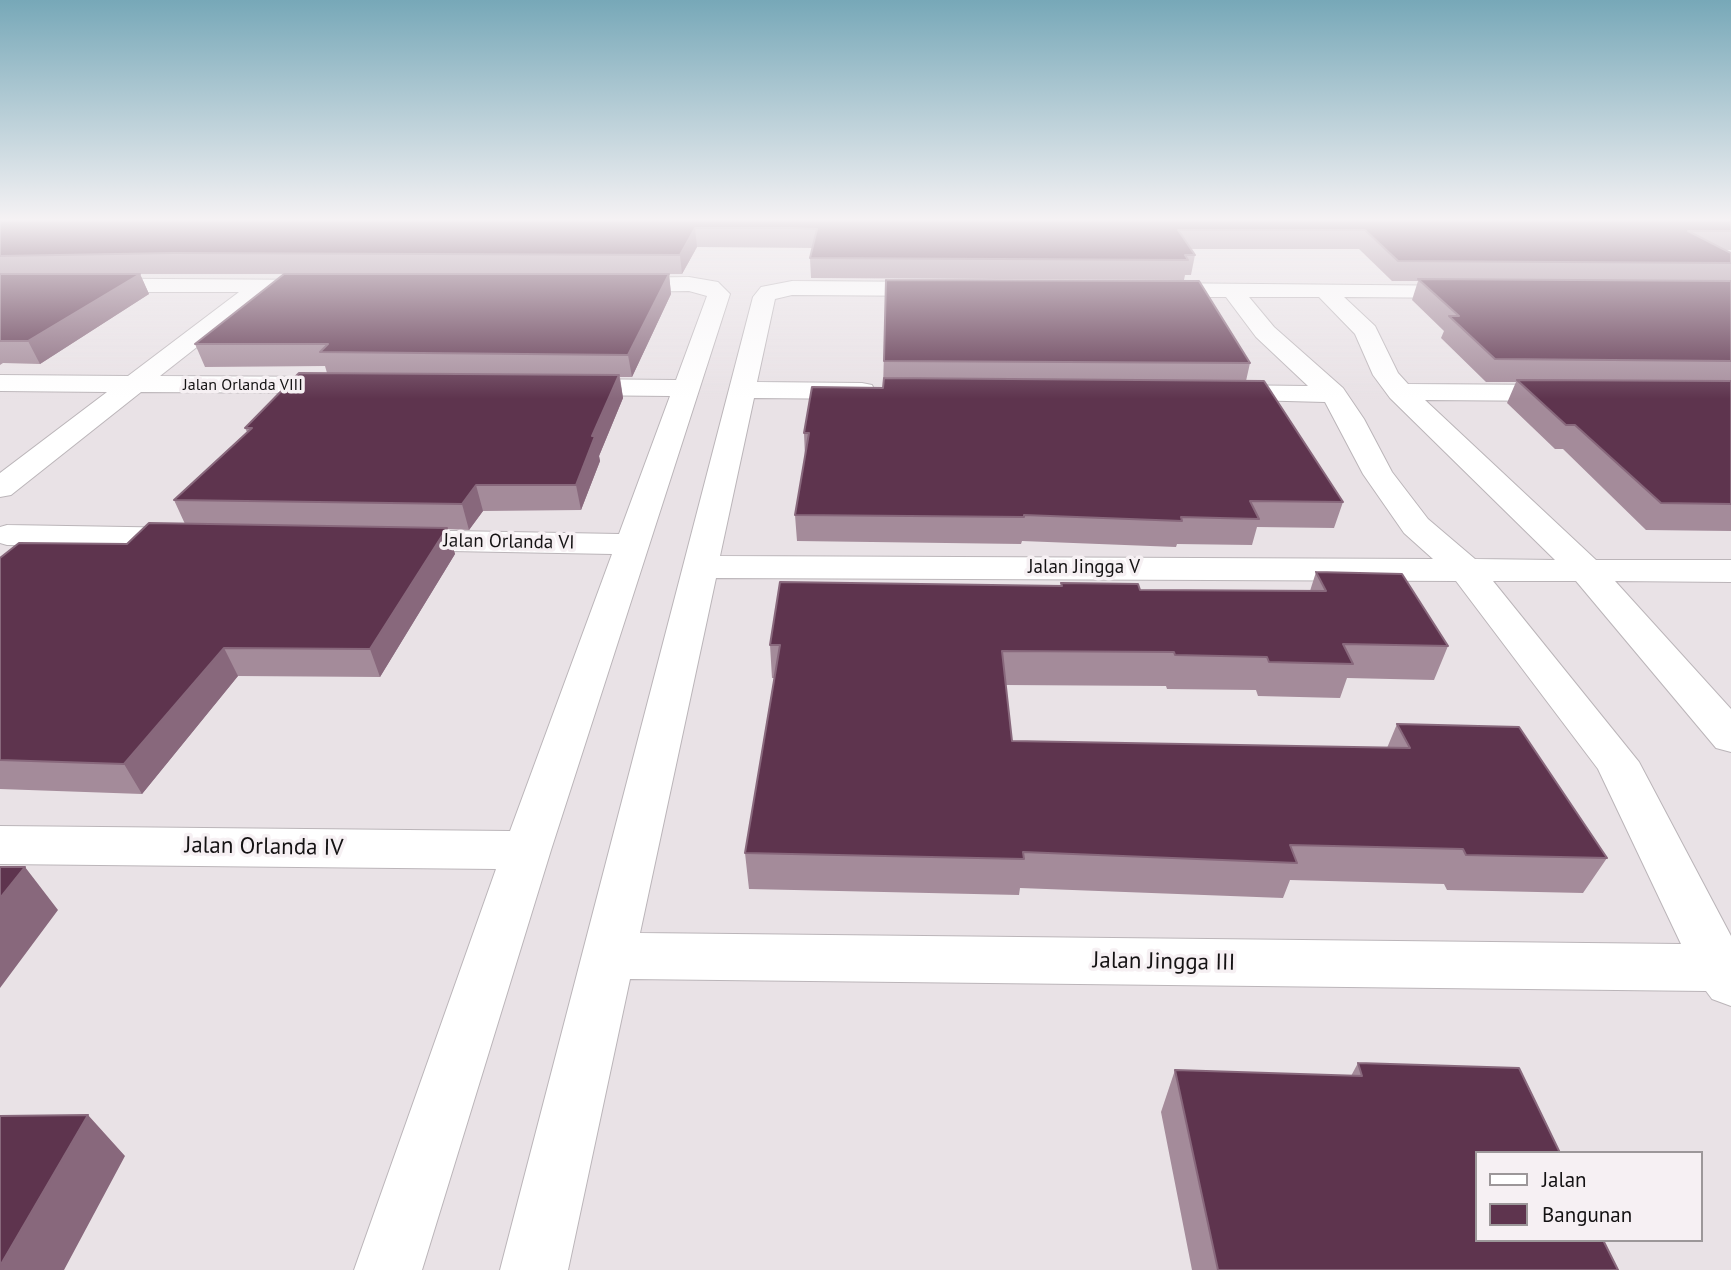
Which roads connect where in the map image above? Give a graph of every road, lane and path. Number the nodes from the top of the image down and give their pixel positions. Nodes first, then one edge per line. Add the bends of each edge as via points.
1 (0, 285) edge
2 (343, 285) edge
3 (592, 285) edge
4 (260, 286) junction
5 (957, 289) edge
6 (1136, 290) edge
7 (1232, 290) junction
8 (1325, 291) junction
9 (1493, 291) edge
10 (0, 383) edge
11 (134, 384) junction
12 (369, 386) edge
13 (549, 387) edge
14 (688, 388) junction
15 (743, 390) junction
16 (894, 391) edge
17 (1400, 392) junction
18 (1196, 393) edge
19 (1593, 393) edge
20 (1333, 394) junction
21 (0, 488) edge
22 (0, 497) edge
23 (3, 537) edge
24 (216, 538) edge
25 (369, 540) edge
26 (634, 544) junction
27 (701, 567) junction
28 (1466, 570) junction
29 (1586, 570) junction
30 (1731, 571) edge
31 (1731, 737) edge
32 (0, 845) edge
33 (527, 850) junction
34 (609, 956) junction
35 (1726, 975) edge
36 (388, 1270) edge
37 (534, 1270) edge

1 - 4 street
2 - 4 street
3 - 14 street via 689,284 710,287 719,294
4 - 11 street
5 - 15 street via 792,288 769,292 764,297
6 - 7 street
7 - 8 street
7 - 20 street via 1265,332
8 - 9 street
8 - 17 street via 1366,331 1386,375
10 - 11 street, Jalan Orlanda VIII
11 - 12 street, Jalan Orlanda VIII
11 - 21 street
13 - 14 street
14 - 26 street
15 - 16 street
15 - 27 street
17 - 19 street
17 - 29 street
18 - 20 street
20 - 28 street via 1378,474 1416,526
22 - 23 street via 22,503 26,512 21,523
23 - 24 street
25 - 26 street, Jalan Orlanda VI
26 - 33 street
27 - 28 street, Jalan Jingga V
27 - 34 street
28 - 29 street, Jalan Jingga V
28 - 35 street via 1617,762
29 - 30 street, Jalan Jingga V
29 - 31 street
32 - 33 street, Jalan Orlanda IV
33 - 36 street
34 - 35 street, Jalan Jingga III
34 - 37 street

